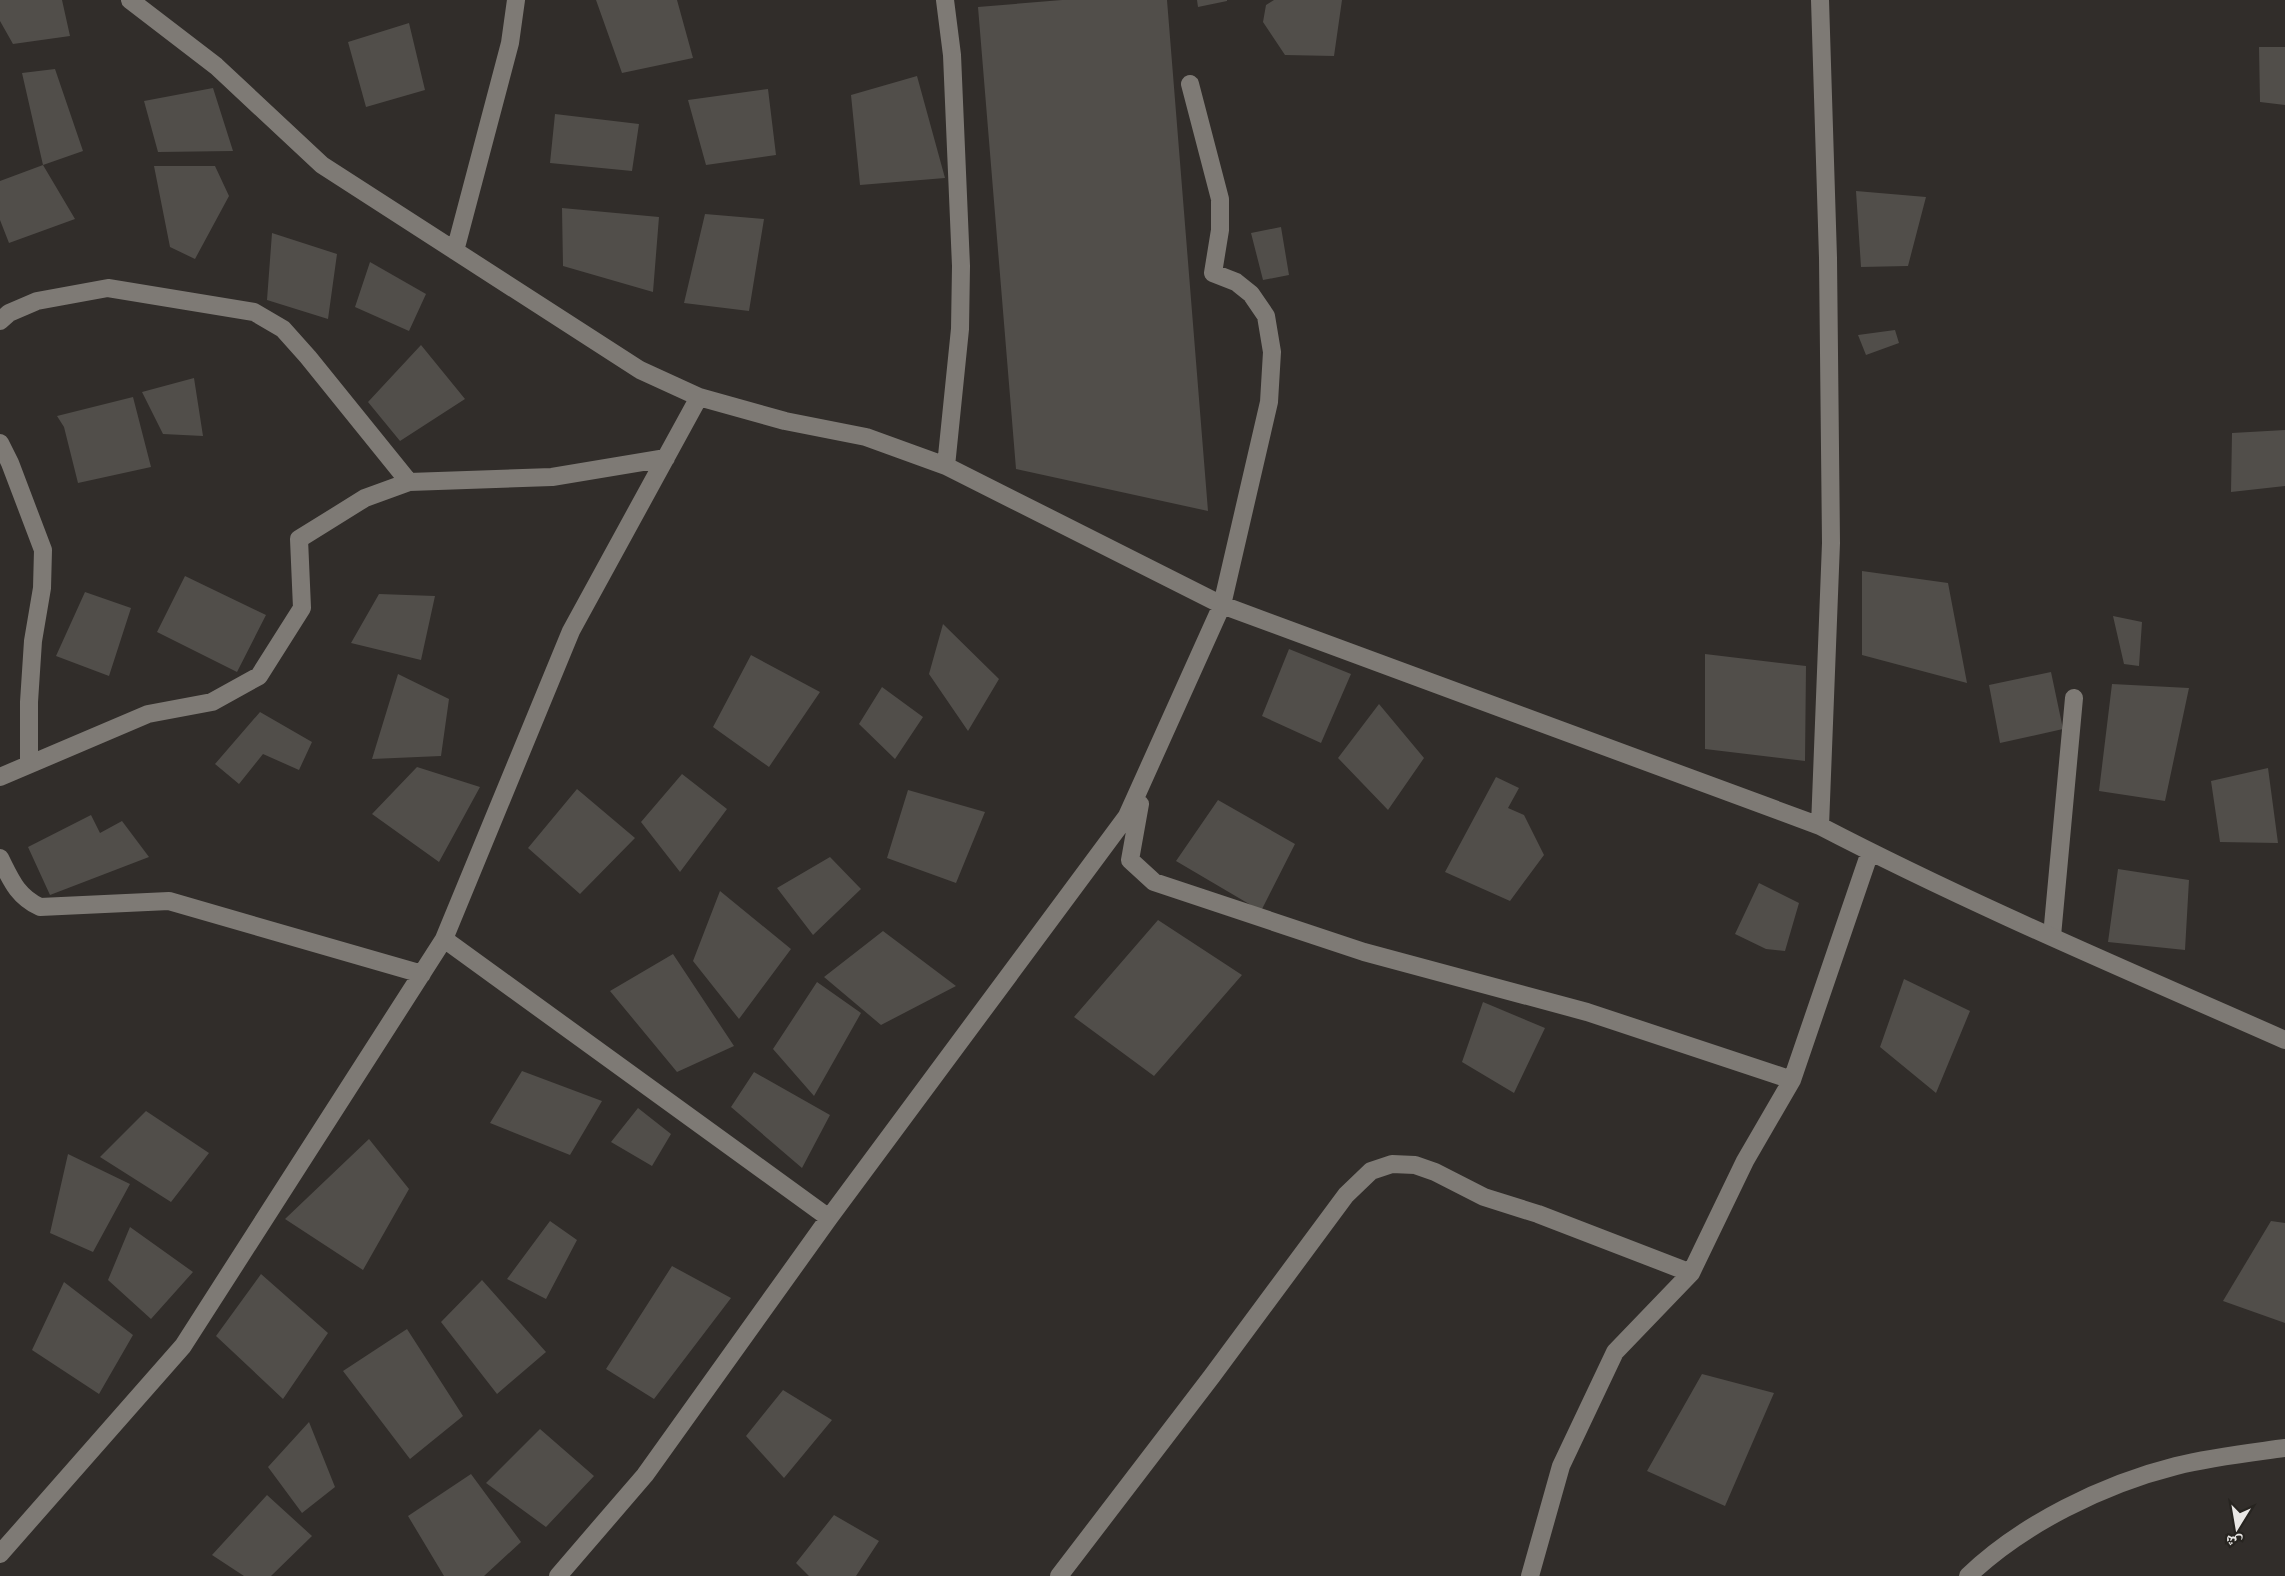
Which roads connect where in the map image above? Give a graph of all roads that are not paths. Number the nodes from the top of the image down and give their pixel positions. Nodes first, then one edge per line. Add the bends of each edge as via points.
1 (129, 0) edge
2 (516, 0) edge
3 (945, 0) edge
4 (1820, 0) edge
5 (1190, 84) dead end
6 (455, 251) junction
7 (0, 321) edge
8 (699, 397) junction
9 (0, 443) edge
10 (666, 458) junction
11 (946, 466) junction
12 (409, 482) junction
13 (1222, 605) junction
14 (2074, 698) dead end
15 (29, 764) junction
16 (0, 777) edge
17 (1127, 816) junction
18 (1820, 826) junction
19 (1870, 852) junction
20 (0, 858) edge
21 (2052, 936) junction
22 (444, 939) junction
23 (422, 974) junction
24 (2285, 1040) edge
25 (1792, 1080) junction
26 (829, 1218) junction
27 (1691, 1273) junction
28 (2285, 1448) edge
29 (0, 1554) edge
30 (558, 1576) edge
31 (1059, 1576) edge
32 (1530, 1576) edge
33 (1968, 1576) edge

1 - 6 street via 216,66 322,165
2 - 6 street via 510,43
3 - 11 street via 952,55 961,266 960,329
4 - 18 street via 1831,543
5 - 13 street via 1220,200 1213,273 1236,282 1251,294 1266,316 1272,352 1269,402
6 - 8 street via 639,369
7 - 12 street via 37,301 108,288 254,312 283,329
8 - 10 street
8 - 11 street via 784,421 866,437
9 - 15 street via 43,550 29,702
10 - 12 street via 552,477
10 - 22 street via 571,631
11 - 13 street
12 - 15 street via 365,498 299,539 302,608 259,676 212,702 148,714
13 - 17 street
13 - 18 street
14 - 21 street
15 - 16 street
17 - 25 street via 1140,804 1130,860 1154,882 1364,952 1587,1012
17 - 26 street
18 - 19 street
19 - 21 street
19 - 25 street
20 - 23 street via 16,889 40,908 169,901
21 - 24 street
22 - 23 street
22 - 26 street
23 - 29 street via 183,1346
25 - 27 street via 1745,1161
26 - 30 street via 645,1475
27 - 31 street via 1484,1197 1415,1165 1392,1164 1371,1171 1346,1195
27 - 32 street via 1615,1352 1561,1466
28 - 33 street via 2176,1466 2119,1485 2022,1532

